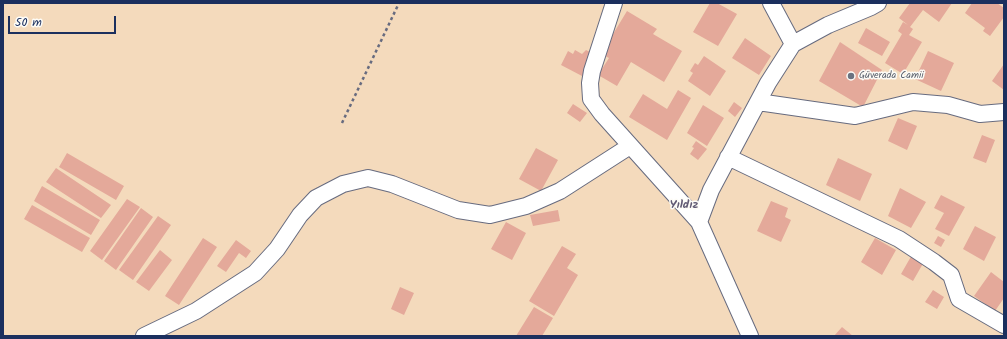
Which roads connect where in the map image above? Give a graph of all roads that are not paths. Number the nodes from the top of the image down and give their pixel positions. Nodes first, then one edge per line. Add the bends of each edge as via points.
1 (614, 3) edge
2 (771, 3) edge
3 (878, 3) edge
4 (793, 44) junction
5 (758, 102) junction
6 (1004, 112) edge
7 (630, 146) junction
8 (728, 157) junction
9 (699, 222) junction
10 (1004, 325) edge
11 (144, 336) edge
12 (750, 336) edge

1 - 7 street via 592,71 591,100
2 - 4 street
3 - 4 street
4 - 5 street
5 - 6 street via 855,116 913,102 948,105 980,114
5 - 8 street
7 - 9 street
7 - 11 street via 560,191 526,206 490,215 458,210 392,184 368,178 343,184 316,198 300,214 277,249 255,273 196,311
8 - 9 street via 711,190
8 - 10 street via 899,240 951,275 959,299
9 - 12 street

